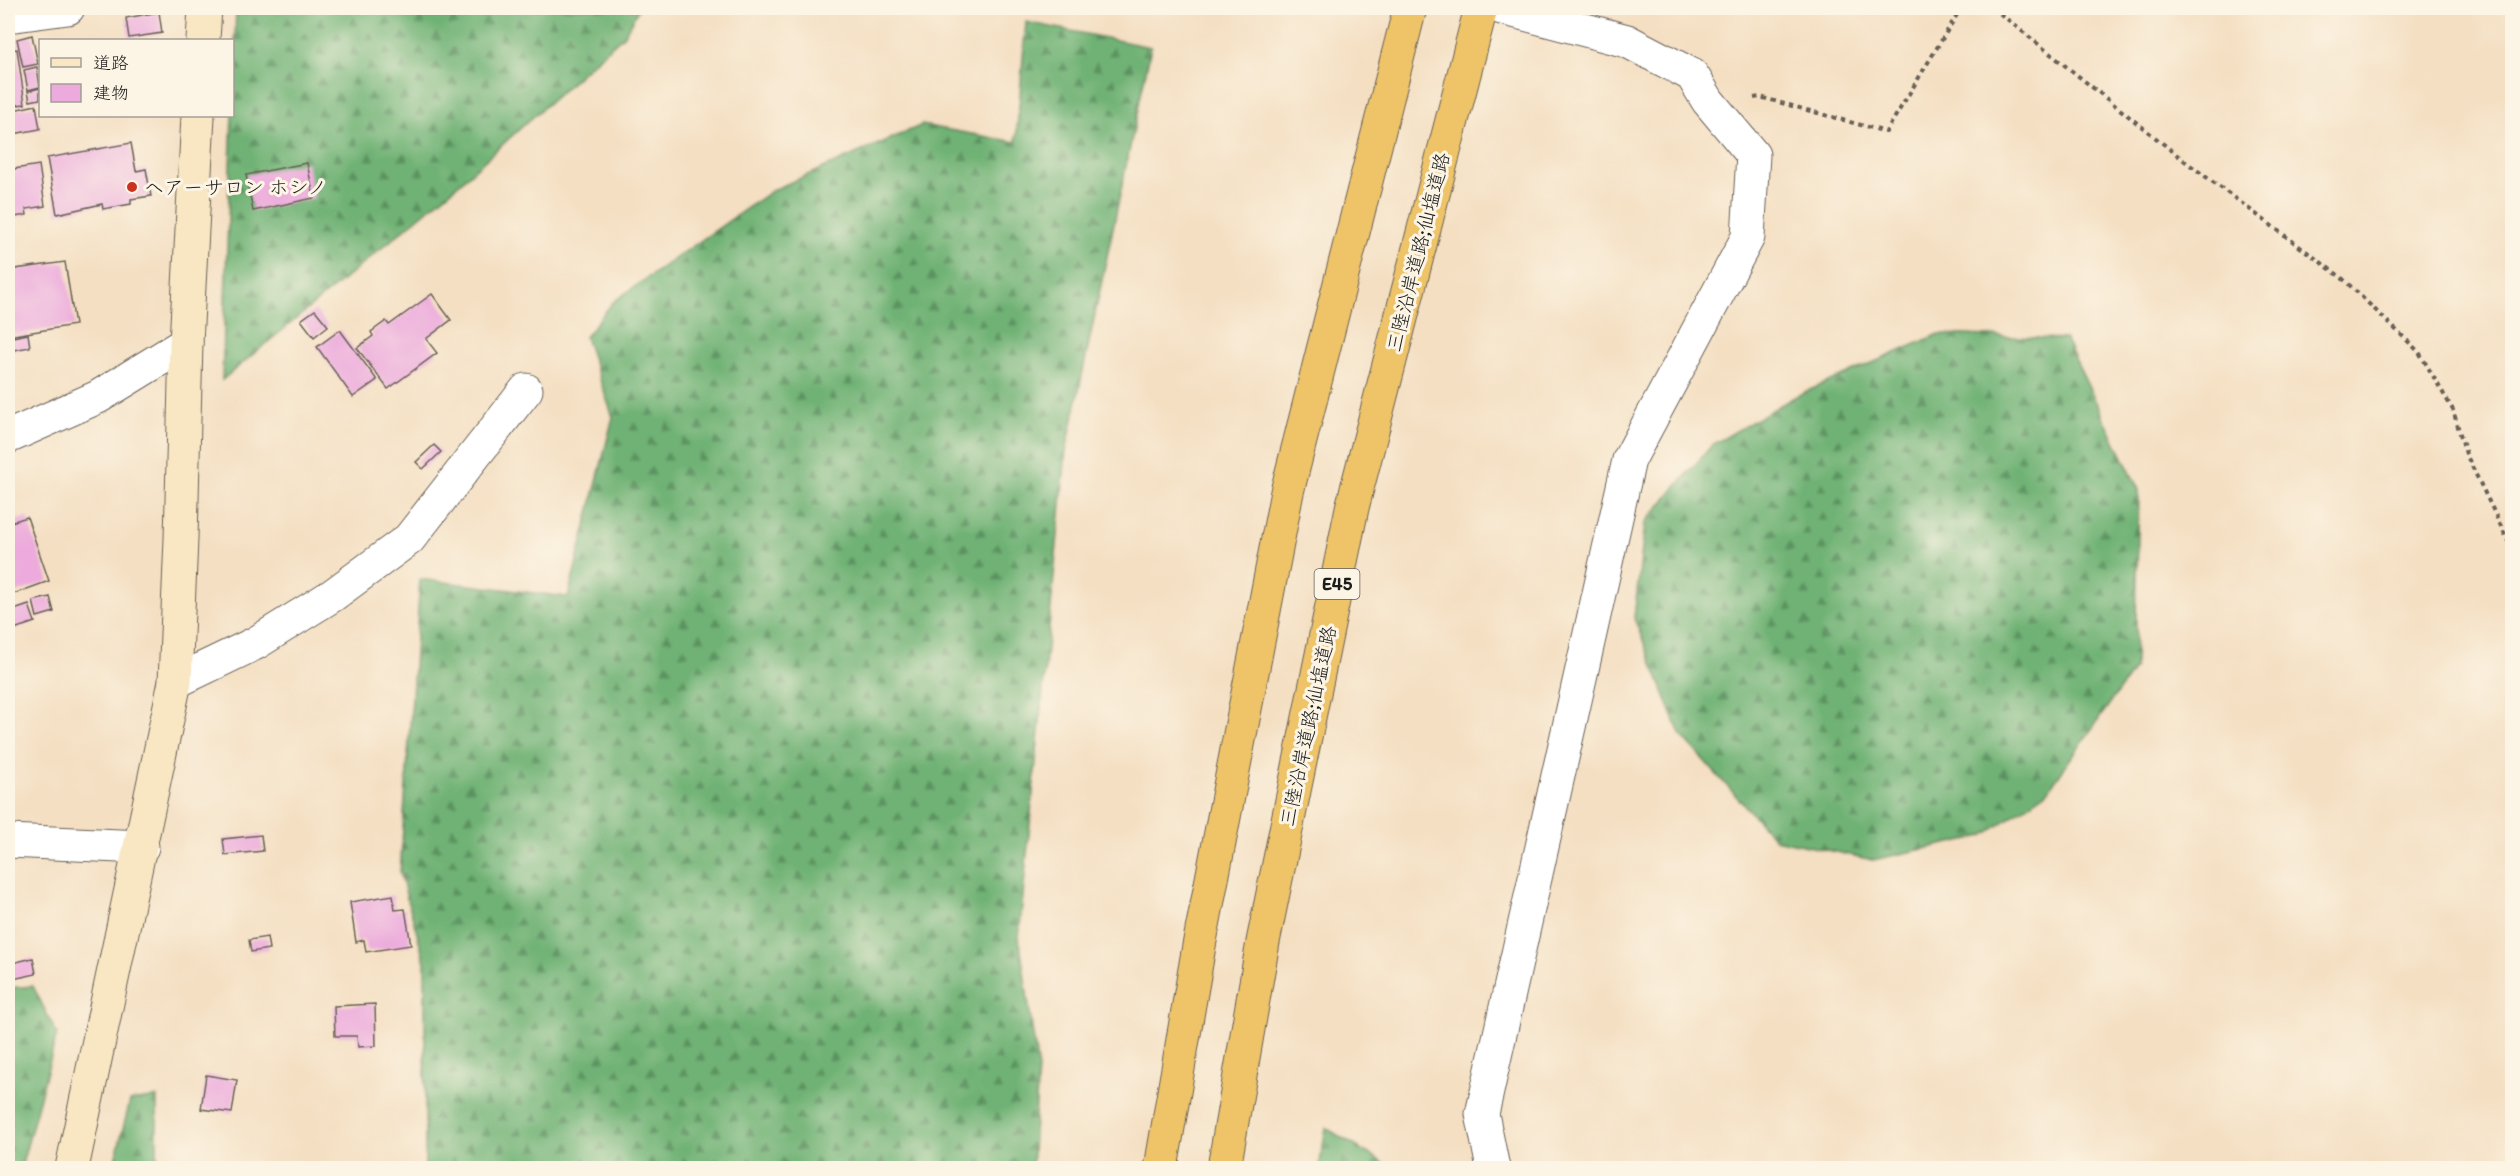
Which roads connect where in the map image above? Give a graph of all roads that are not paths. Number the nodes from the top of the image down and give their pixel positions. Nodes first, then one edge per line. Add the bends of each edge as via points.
1 (68, 8) edge
2 (205, 8) edge
3 (1410, 8) edge
4 (1481, 8) edge
5 (1502, 8) edge
6 (8, 16) edge
7 (203, 39) edge
8 (198, 117) edge
9 (186, 343) junction
10 (526, 390) dead end
11 (8, 438) edge
12 (175, 682) junction
13 (8, 841) edge
14 (142, 847) junction
15 (72, 1168) edge
16 (1161, 1168) edge
17 (1224, 1168) edge
18 (1493, 1168) edge

1 - 6 street
2 - 7 street
3 - 16 highway via 1287,492 1199,946
4 - 17 highway, 三陸沿岸道路;仙塩道路 / E45 via 1352,508 1263,942
5 - 18 street via 1627,41 1692,75 1708,101 1753,155 1748,237 1629,460 1482,1114
8 - 9 street
9 - 11 street via 98,397
9 - 12 street
10 - 12 street via 410,539 256,643
12 - 14 street
13 - 14 street
14 - 15 street

